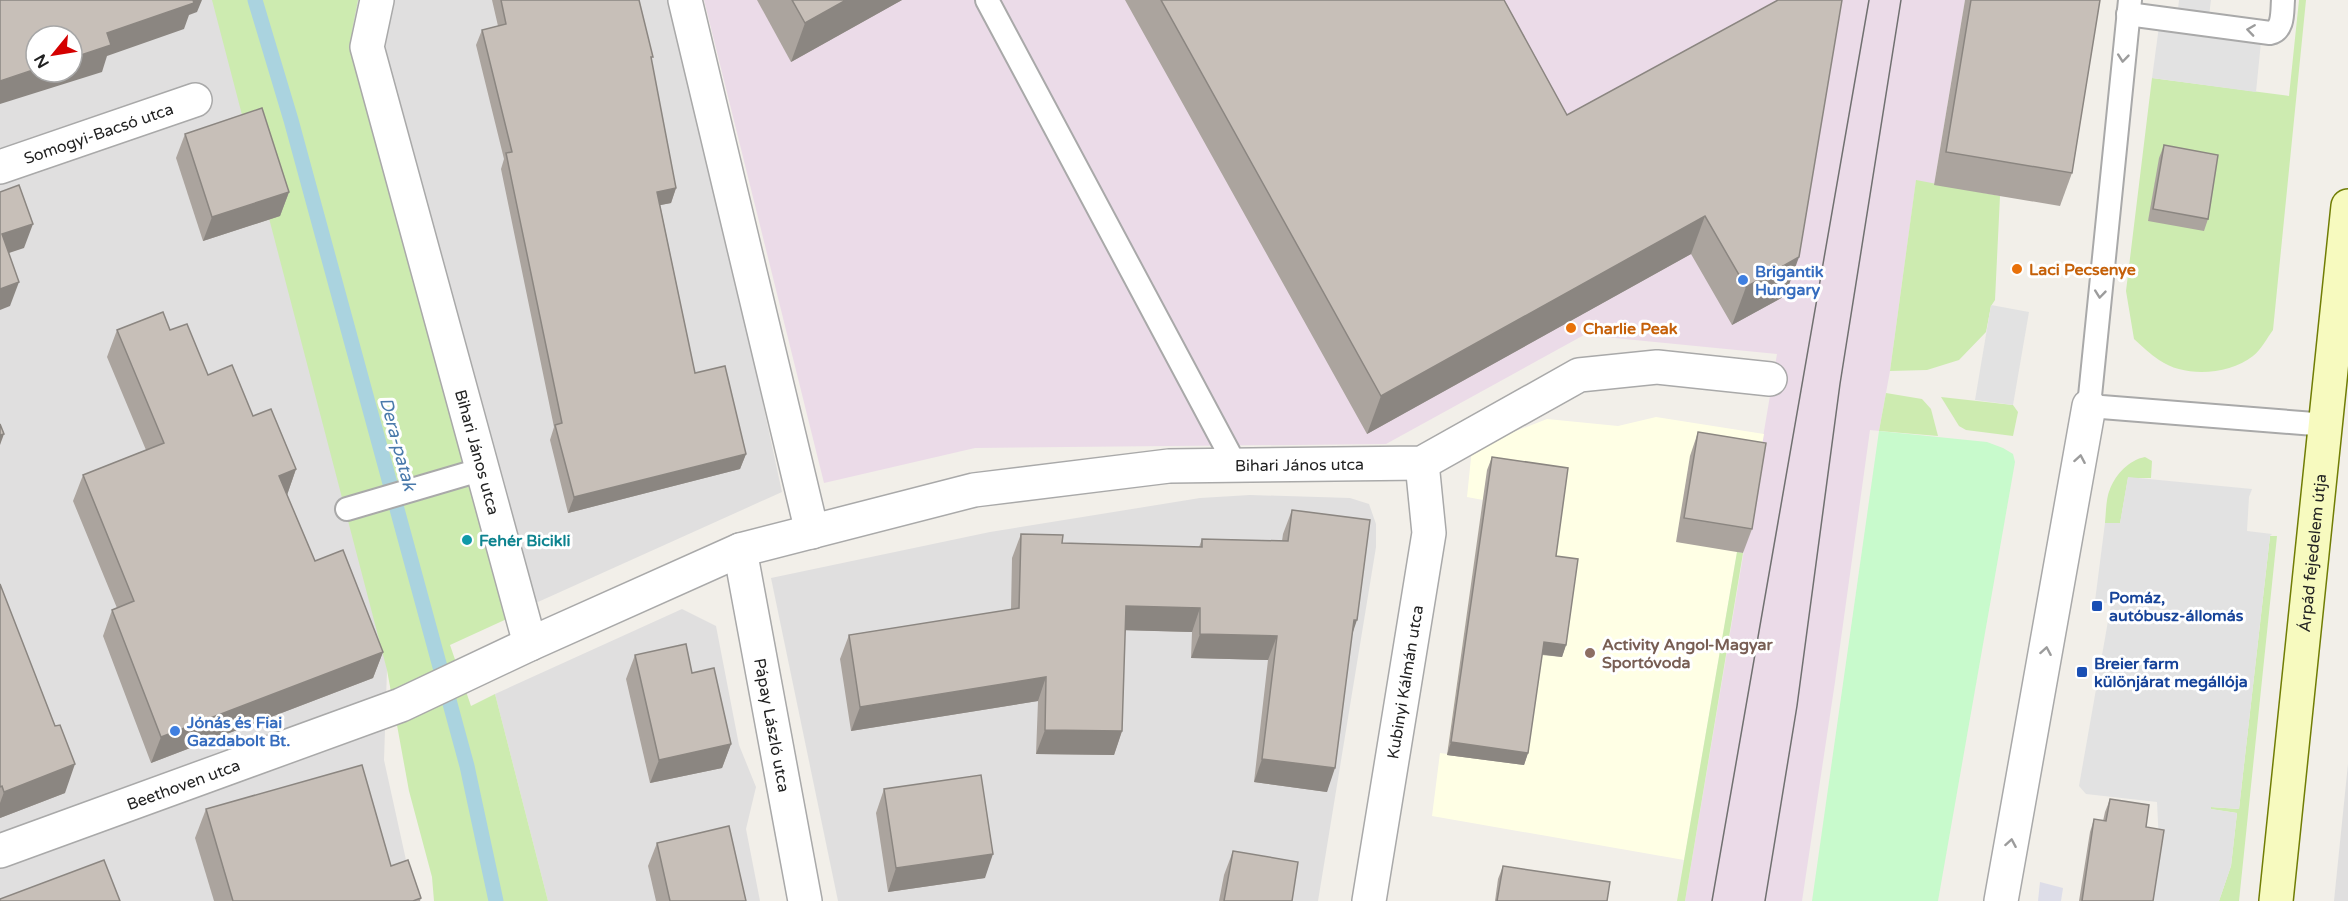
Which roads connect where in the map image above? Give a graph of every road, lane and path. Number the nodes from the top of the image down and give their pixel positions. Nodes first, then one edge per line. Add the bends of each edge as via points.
1 (377, 0) edge
2 (685, 0) edge
3 (987, 0) edge
4 (2283, 0) edge
5 (2129, 7) edge
6 (195, 100) dead end
7 (0, 168) edge
8 (2348, 206) edge
9 (1770, 379) dead end
10 (2089, 406) junction
11 (2327, 425) junction
12 (1422, 463) junction
13 (1236, 466) junction
14 (483, 469) junction
15 (346, 509) dead end
16 (812, 532) junction
17 (740, 550) junction
18 (530, 644) junction
19 (0, 851) edge
20 (805, 901) edge
21 (1369, 901) edge
22 (2001, 901) edge
23 (2276, 901) edge

1 - 14 street, Bihari János utca via 367,47
2 - 16 street
3 - 13 lane
4 -> 5 lane via 2280,26 2270,33
5 -> 10 lane
6 - 7 street, Somogyi-Bacsó utca
8 - 11 main road, Árpád fejedelem útja
9 - 12 street, Bihari János utca via 1657,367 1580,375
10 - 11 lane
22 -> 10 street
11 - 23 main road, Árpád fejedelem útja
12 - 13 street, Bihari János utca
12 - 21 street, Kubinyi Kálmán utca via 1429,533
13 - 16 street, Bihari János utca via 1169,466 974,490
14 - 15 lane
14 - 18 street, Bihari János utca
16 - 17 street, Bihari János utca
17 - 18 street, Bihari János utca
17 - 20 street, Pápay László utca
18 - 19 street, Beethoven utca via 421,696

